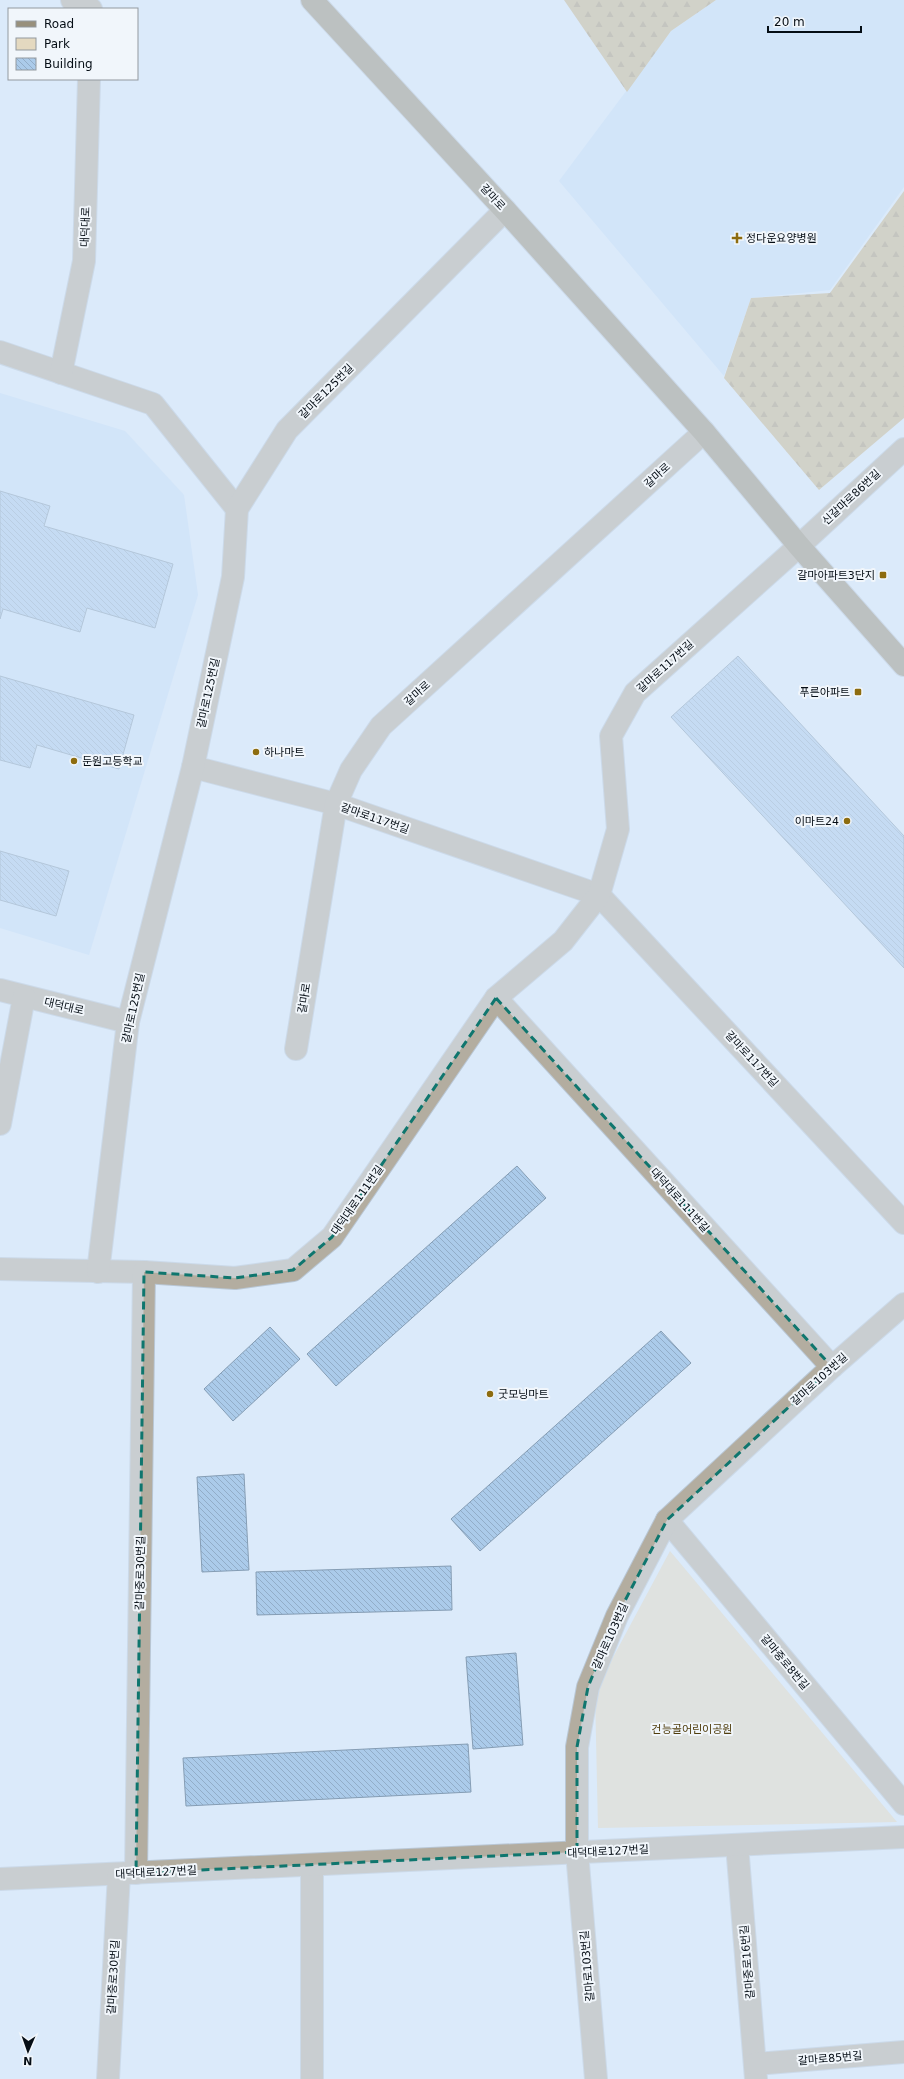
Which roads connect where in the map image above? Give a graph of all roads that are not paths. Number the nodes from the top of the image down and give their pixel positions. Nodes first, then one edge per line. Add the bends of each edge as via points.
1 (72, 0) edge
2 (312, 0) edge
3 (88, 8) edge
4 (89, 80) edge
5 (505, 210) junction
6 (0, 352) edge
7 (61, 373) junction
8 (704, 432) junction
9 (904, 449) edge
10 (237, 509) junction
11 (799, 546) junction
12 (904, 665) edge
13 (193, 767) junction
14 (336, 804) junction
15 (599, 895) junction
16 (0, 990) edge
17 (24, 997) junction
18 (496, 998) junction
19 (128, 1022) junction
20 (296, 1049) dead end
21 (0, 1124) edge
22 (904, 1223) edge
23 (0, 1269) edge
24 (98, 1272) junction
25 (144, 1272) junction
26 (904, 1304) edge
27 (832, 1367) junction
28 (667, 1520) junction
29 (904, 1804) edge
30 (904, 1837) edge
31 (737, 1845) junction
32 (577, 1852) junction
33 (312, 1865) junction
34 (128, 1874) junction
35 (0, 1879) edge
36 (904, 2052) edge
37 (756, 2072) edge
38 (108, 2079) edge
39 (312, 2079) edge
40 (596, 2079) edge

1 - 3 street
2 - 5 main road, 갈마로
4 - 7 street, 대덕대로 via 84,261
5 - 8 main road, 갈마로
5 - 10 street, 갈마로125번길 via 286,430
6 - 7 street
7 - 10 street via 153,404
8 - 11 main road, 갈마로
8 - 14 street, 갈마로 via 381,726 351,770
9 - 11 street, 신갈마로86번길
10 - 13 street, 갈마로125번길 via 233,577
11 - 12 main road, 갈마로
11 - 15 street, 갈마로117번길 via 634,693 611,736 618,829
13 - 14 street, 갈마로117번길
13 - 19 street, 갈마로125번길
14 - 15 street, 갈마로117번길
14 - 20 street, 갈마로
15 - 18 street, 대덕대로111번길 via 563,941
15 - 22 street, 갈마로117번길
16 - 17 street, 대덕대로
17 - 19 street, 대덕대로
17 - 21 street
18 - 25 street, 대덕대로111번길 via 332,1238 293,1270 235,1278
18 - 27 street, 대덕대로111번길
19 - 24 street, 갈마로125번길
23 - 24 street, 대덕대로111번길
24 - 25 street, 대덕대로111번길
25 - 34 street, 갈마중로30번길
26 - 27 street, 갈마로103번길
27 - 28 street, 갈마로103번길
28 - 29 street, 갈마중로8번길
28 - 32 street, 갈마로103번길 via 617,1616 588,1687 577,1747
30 - 31 street, 대덕대로127번길
31 - 32 street, 대덕대로127번길
31 - 37 street, 갈마중로16번길
32 - 33 street, 대덕대로127번길
32 - 40 street, 갈마로103번길
33 - 34 street, 대덕대로127번길
33 - 39 street
34 - 35 street, 대덕대로127번길
34 - 38 street, 갈마중로30번길
36 - 37 street, 갈마로85번길

